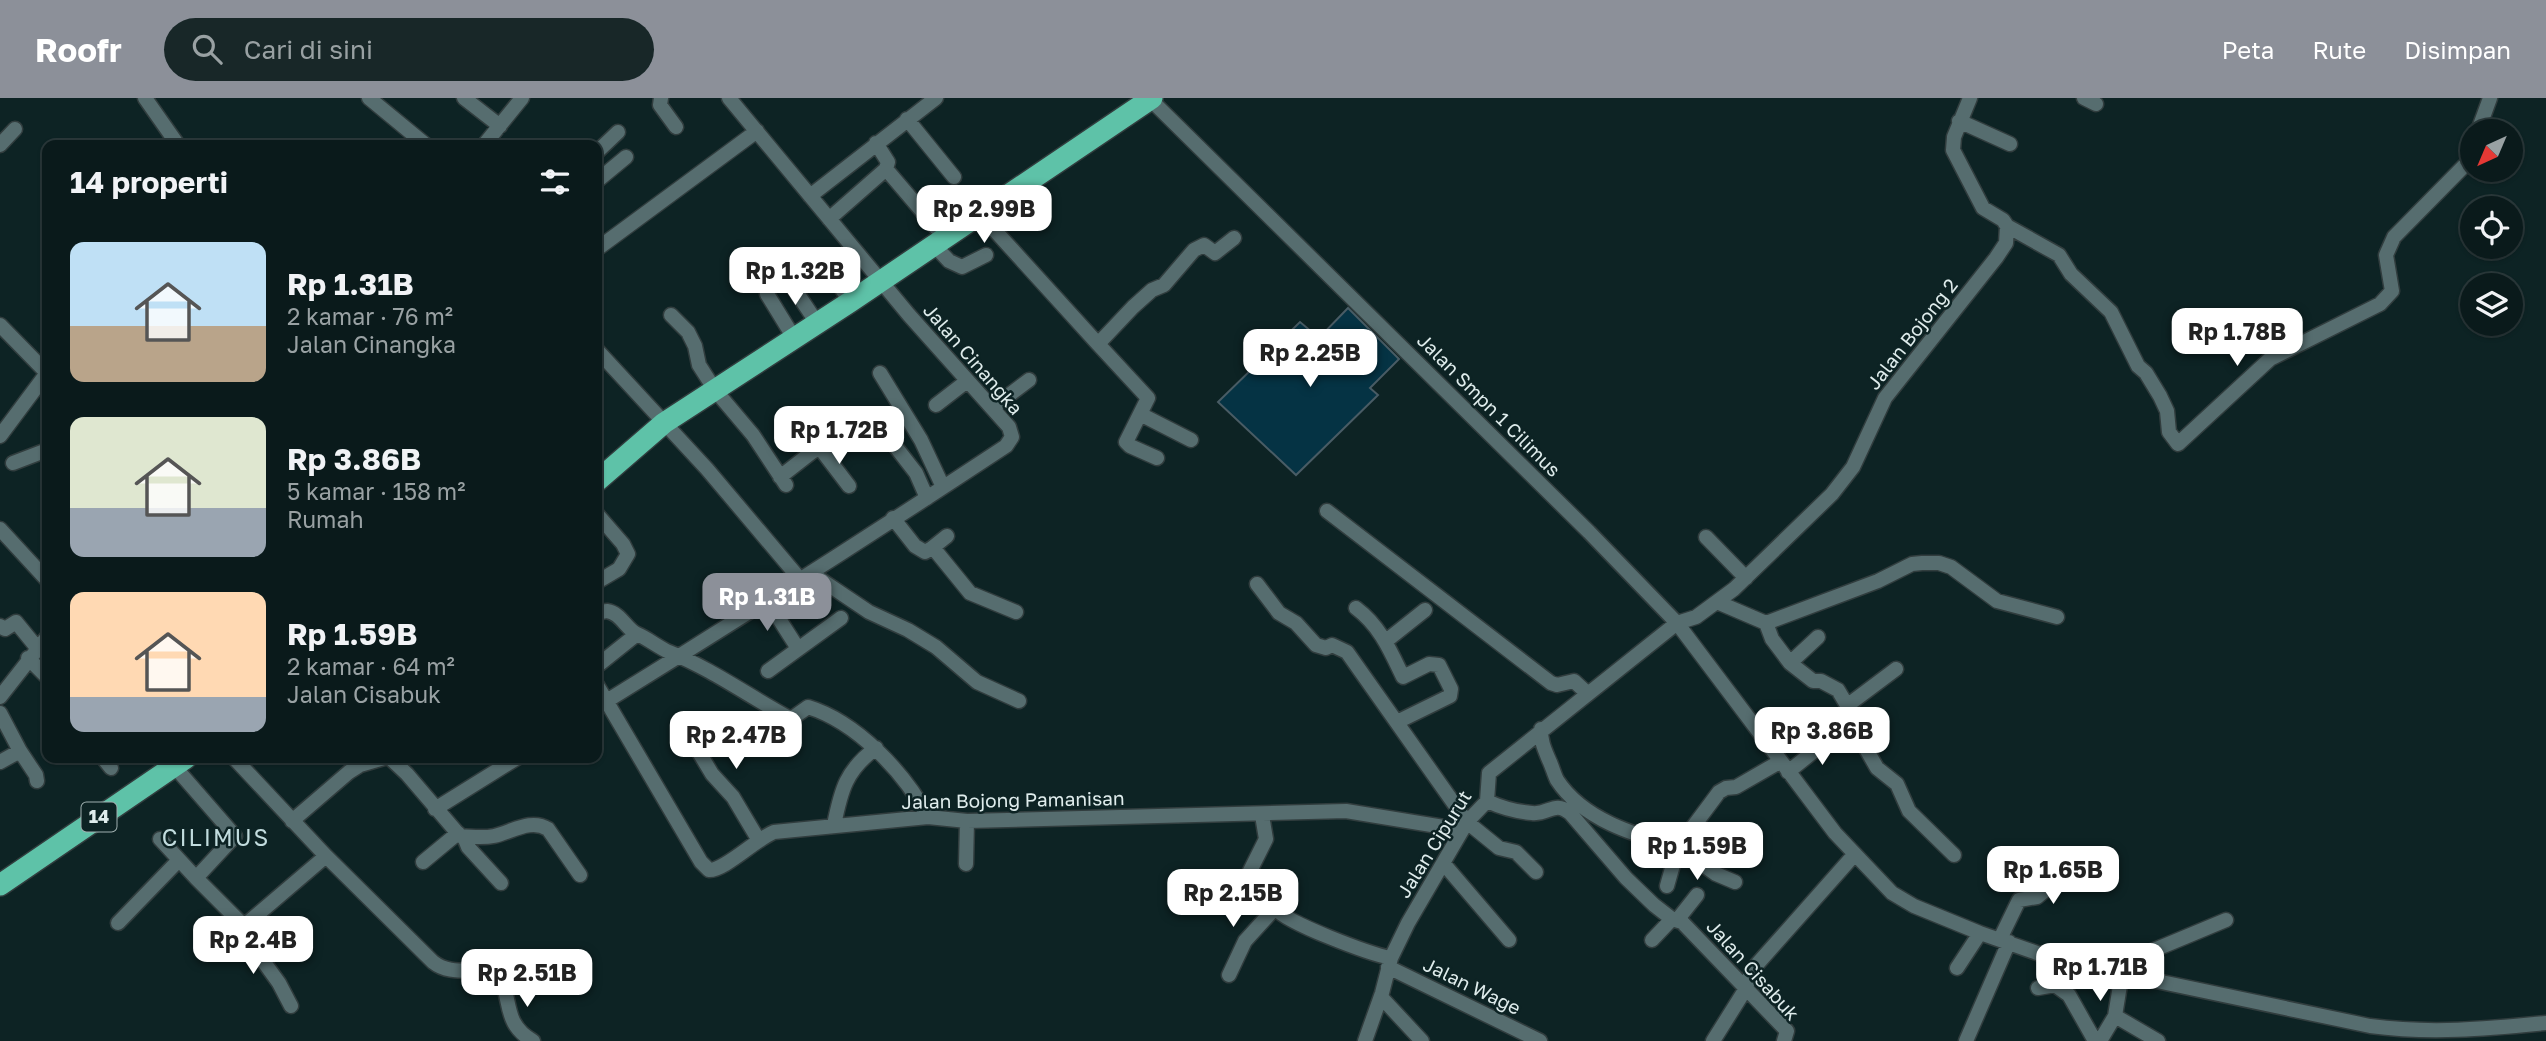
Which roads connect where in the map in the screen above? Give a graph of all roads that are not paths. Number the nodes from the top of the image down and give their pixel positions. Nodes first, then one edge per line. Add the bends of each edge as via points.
1 (145, 98) edge
2 (369, 98) edge
3 (464, 98) edge
4 (522, 98) edge
5 (661, 98) edge
6 (729, 98) edge
7 (1970, 98) edge
8 (2490, 98) edge
9 (1151, 99) edge
10 (928, 100) edge
11 (907, 119) junction
12 (2482, 119) edge
13 (1959, 121) junction
14 (500, 126) junction
15 (676, 127) dead end
16 (15, 129) dead end
17 (757, 131) junction
18 (618, 132) dead end
19 (174, 140) edge
20 (420, 140) edge
21 (488, 140) edge
22 (876, 142) junction
23 (2010, 144) dead end
24 (0, 145) edge
25 (602, 147) edge
26 (626, 157) dead end
27 (886, 169) junction
28 (2460, 170) edge
29 (602, 177) edge
30 (954, 177) dead end
31 (810, 196) junction
32 (979, 213) junction
33 (829, 219) junction
34 (2007, 226) junction
35 (1234, 238) dead end
36 (939, 241) junction
37 (602, 245) edge
38 (986, 256) dead end
39 (775, 260) dead end
40 (824, 260) dead end
41 (882, 279) junction
42 (767, 294) dead end
43 (850, 302) junction
44 (671, 314) dead end
45 (817, 323) junction
46 (0, 325) edge
47 (794, 338) junction
48 (1098, 344) junction
49 (602, 355) edge
50 (42, 368) edge
51 (880, 373) dead end
52 (42, 380) edge
53 (1029, 380) dead end
54 (967, 381) junction
55 (715, 390) junction
56 (936, 405) dead end
57 (992, 408) junction
58 (1140, 414) junction
59 (664, 423) junction
60 (0, 436) edge
61 (1191, 440) dead end
62 (820, 448) junction
63 (42, 452) edge
64 (1157, 457) dead end
65 (13, 463) dead end
66 (602, 477) edge
67 (849, 486) dead end
68 (943, 487) junction
69 (927, 498) junction
70 (1327, 511) dead end
71 (893, 518) junction
72 (602, 520) edge
73 (0, 529) edge
74 (947, 536) dead end
75 (1706, 537) dead end
76 (932, 548) junction
77 (42, 575) edge
78 (805, 575) junction
79 (1745, 578) junction
80 (602, 579) edge
81 (1257, 584) dead end
82 (767, 600) junction
83 (1717, 602) junction
84 (1356, 608) dead end
85 (1425, 610) dead end
86 (602, 612) edge
87 (1016, 612) dead end
88 (2057, 617) dead end
89 (841, 618) dead end
90 (1766, 622) junction
91 (1677, 623) junction
92 (0, 626) edge
93 (637, 634) junction
94 (1818, 637) dead end
95 (1386, 641) junction
96 (38, 648) edge
97 (797, 648) junction
98 (683, 655) junction
99 (602, 662) edge
100 (1790, 663) junction
101 (1896, 669) dead end
102 (768, 671) dead end
103 (1587, 693) junction
104 (0, 696) edge
105 (1019, 701) dead end
106 (602, 704) edge
107 (1848, 705) junction
108 (602, 707) edge
109 (0, 713) edge
110 (681, 722) dead end
111 (1396, 722) junction
112 (1541, 729) junction
113 (1834, 735) dead end
114 (876, 748) junction
115 (20, 751) junction
116 (0, 762) edge
117 (179, 763) edge
118 (181, 763) edge
119 (239, 763) edge
120 (355, 763) edge
121 (395, 763) edge
122 (509, 763) edge
123 (1784, 766) junction
124 (37, 781) dead end
125 (1488, 800) junction
126 (435, 810) junction
127 (1262, 815) junction
128 (928, 817) junction
129 (292, 821) junction
130 (967, 821) junction
131 (834, 825) junction
132 (1465, 826) junction
133 (461, 835) junction
134 (160, 839) dead end
135 (758, 839) junction
136 (1678, 847) junction
137 (1854, 855) junction
138 (1954, 855) dead end
139 (326, 856) junction
140 (178, 860) junction
141 (423, 862) dead end
142 (966, 864) dead end
143 (1444, 864) junction
144 (1536, 872) dead end
145 (580, 875) dead end
146 (2063, 876) dead end
147 (196, 878) junction
148 (6, 881) edge
149 (1735, 882) dead end
150 (501, 883) dead end
151 (1667, 886) dead end
152 (1698, 895) dead end
153 (1275, 908) junction
154 (1675, 919) junction
155 (2226, 920) dead end
156 (118, 923) dead end
157 (242, 927) junction
158 (1980, 933) junction
159 (1509, 940) dead end
160 (1652, 940) dead end
161 (2004, 941) junction
162 (213, 950) dead end
163 (1390, 962) junction
164 (1957, 968) dead end
165 (2122, 973) junction
166 (1229, 975) dead end
167 (2038, 989) dead end
168 (1745, 990) junction
169 (1381, 997) junction
170 (291, 1006) dead end
171 (2115, 1016) junction
172 (2546, 1023) edge
173 (2380, 1027) junction
174 (533, 1041) edge
175 (1365, 1041) edge
176 (1422, 1041) edge
177 (1540, 1041) edge
178 (1713, 1041) edge
179 (1784, 1041) edge
180 (1966, 1041) edge
181 (2098, 1041) edge
182 (2158, 1041) edge
183 (2390, 1041) edge

1 - 19 street
2 - 20 street
3 - 14 street
4 - 14 street
5 - 15 street via 660,105
6 - 17 street, Jalan Cinangka
7 - 13 street
8 - 12 street
9 - 32 highway
9 - 91 street, Jalan Smpn 1 Cilimus
10 - 11 street
11 - 22 street
11 - 30 street
13 - 23 street
13 - 34 street via 1953,144 1957,162 1983,208
14 - 21 street
16 - 24 street
17 - 31 street, Jalan Cinangka
17 - 37 street
18 - 25 street
22 - 27 street via 888,162
22 - 31 street
26 - 29 street
27 - 33 street
27 - 36 street
28 - 34 street via 2393,237 2386,255 2392,291 2380,304 2270,359 2178,444 2169,432 2160,396 2138,366 2111,312 2059,256
31 - 33 street, Jalan Cinangka
32 - 36 highway
32 - 48 street
33 - 41 street, Jalan Cinangka
34 - 79 street, Jalan Bojong 2 via 2006,243 1888,394 1853,467 1832,494
35 - 48 street via 1215,253 1204,246 1194,250 1177,272 1133,307
36 - 38 street via 949,261 962,267
36 - 41 highway
39 - 45 street
40 - 43 street
41 - 43 highway
41 - 54 street, Jalan Cinangka
42 - 47 street
43 - 45 highway
44 - 55 street via 688,332 699,365
45 - 47 highway
46 - 50 street
47 - 55 highway
48 - 58 street via 1147,396
49 - 59 street
51 - 68 street
52 - 60 street
53 - 57 street
54 - 56 street
54 - 57 street, Jalan Cinangka
55 - 59 highway
55 - 62 street via 748,427 783,481
57 - 68 street, Jalan Cinangka via 1009,427 1011,441
58 - 61 street
58 - 64 street via 1125,440
59 - 66 highway
59 - 78 street
62 - 67 street
62 - 69 street via 830,451 874,419 916,473
63 - 65 street
68 - 69 street, Jalan Cinangka
69 - 71 street, Jalan Cinangka
70 - 103 street via 1551,683 1574,681
71 - 76 street via 918,550
71 - 78 street, Jalan Cinangka
72 - 80 street via 628,554 619,569
73 - 77 street
74 - 76 street
75 - 79 street
76 - 87 street via 970,593
78 - 82 street, Jalan Cinangka
78 - 105 street via 936,647 977,682
79 - 83 street, Jalan Bojong 2
81 - 111 street via 1279,613 1296,623 1316,645 1332,645 1346,652
82 - 97 street
82 - 98 street, Jalan Cinangka
83 - 90 street
83 - 91 street, Jalan Bojong 2 via 1696,617
84 - 95 street via 1372,620
85 - 95 street
86 - 93 street via 608,611
88 - 90 street via 1997,601 1951,567 1922,563
89 - 97 street
90 - 100 street
91 - 103 street, Jalan Cipurut
91 - 123 street, Jalan Smpn 1 Cilimus
92 - 96 street via 16,622
93 - 98 street
93 - 99 street
94 - 100 street
95 - 111 street via 1403,677 1429,664 1439,665 1451,689 1450,696
96 - 104 street
97 - 102 street
98 - 106 street, Jalan Cinangka
98 - 114 street via 791,719 813,708
100 - 107 street via 1813,681 1834,687
101 - 107 street
103 - 112 street, Jalan Cipurut
107 - 138 street via 1877,768 1897,784 1909,811
108 - 135 street, Jalan Bojong Pamanisan via 705,868 717,870
109 - 115 street
110 - 135 street
111 - 132 street
112 - 125 street, Jalan Cipurut via 1489,773
112 - 136 street via 1541,744 1556,779 1579,804 1601,820
113 - 123 street
114 - 128 street
114 - 131 street via 862,758 842,786
115 - 116 street
115 - 124 street
117 - 148 highway, 14
118 - 147 street via 235,836
119 - 129 street
120 - 129 street
121 - 126 street
122 - 126 street
123 - 136 street via 1719,792
123 - 137 street, Jalan Smpn 1 Cilimus
125 - 132 street, Jalan Cipurut
125 - 154 street, Jalan Cisabuk via 1533,814 1562,807 1626,878
126 - 133 street
127 - 130 street, Jalan Bojong Pamanisan
127 - 132 street, Jalan Bojong Pamanisan via 1346,811
127 - 153 street via 1266,839 1249,873 1272,898
128 - 130 street, Jalan Bojong Pamanisan
128 - 131 street, Jalan Bojong Pamanisan
129 - 139 street
130 - 142 street
131 - 135 street, Jalan Bojong Pamanisan via 789,829
132 - 143 street, Jalan Cipurut
132 - 144 street via 1499,848 1516,852
133 - 141 street
133 - 145 street via 489,837 534,824 542,826
133 - 150 street
134 - 140 street
136 - 149 street
136 - 151 street
137 - 158 street, Jalan Smpn 1 Cilimus via 1898,897
137 - 168 street via 1752,970
139 - 157 street
139 - 174 street via 442,970 492,973 503,985 517,1029
140 - 147 street
140 - 156 street
143 - 159 street
143 - 163 street, Jalan Cipurut
146 - 161 street via 2037,897 2020,900
147 - 157 street
152 - 154 street
153 - 163 street, Jalan Wage via 1300,924
153 - 166 street via 1245,941
154 - 160 street
154 - 168 street, Jalan Cisabuk
155 - 165 street via 2130,960
157 - 162 street
157 - 170 street
158 - 161 street, Jalan Smpn 1 Cilimus
158 - 164 street
161 - 165 street, Jalan Smpn 1 Cilimus via 2057,960
161 - 180 street
163 - 169 street, Jalan Cipurut
163 - 177 street, Jalan Wage
165 - 171 street
165 - 173 street, Jalan Smpn 1 Cilimus
167 - 181 street via 2055,985 2069,995
168 - 178 street
168 - 179 street, Jalan Cisabuk via 1787,1031
169 - 175 street, Jalan Cipurut
169 - 176 street
171 - 181 street
171 - 182 street
172 - 173 street, Jalan Smpn 1 Cilimus via 2479,1031
173 - 183 street

